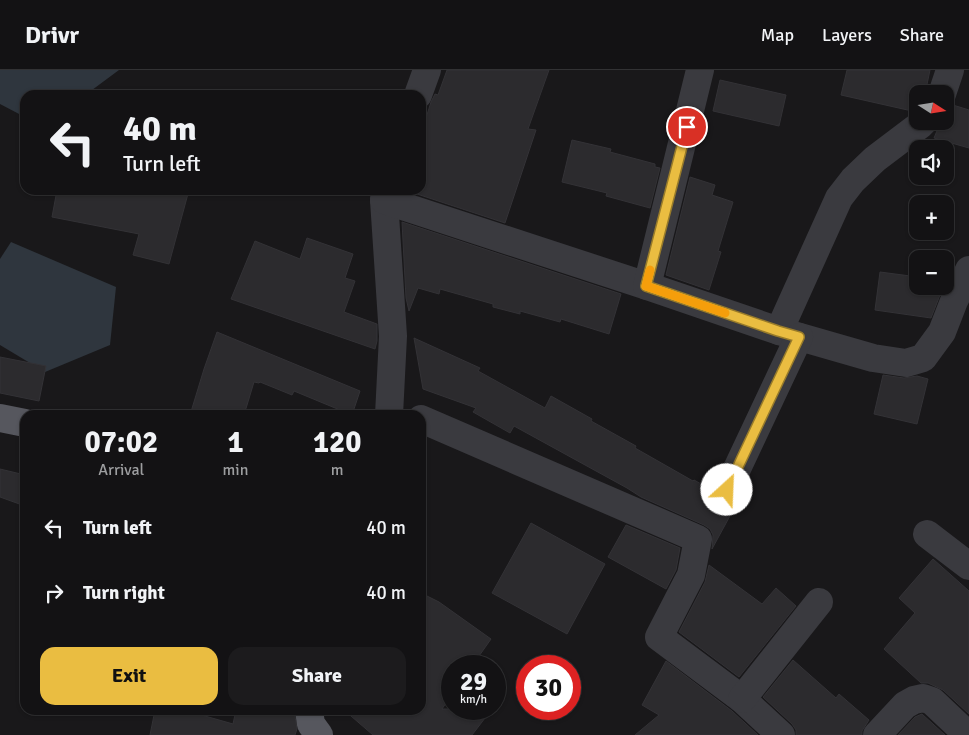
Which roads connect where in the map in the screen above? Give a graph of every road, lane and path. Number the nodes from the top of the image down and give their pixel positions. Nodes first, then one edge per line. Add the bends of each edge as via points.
1 (427, 70) edge
2 (700, 70) edge
3 (950, 70) edge
4 (945, 85) edge
5 (420, 90) edge
6 (913, 130) edge
7 (385, 195) edge
8 (969, 270) edge
9 (646, 286) junction
10 (789, 334) junction
11 (397, 410) edge
12 (0, 418) edge
13 (426, 420) edge
14 (20, 422) edge
15 (727, 490) dead end
16 (927, 534) dead end
17 (969, 566) edge
18 (819, 602) dead end
19 (742, 699) junction
20 (310, 715) edge
21 (319, 735) edge
22 (781, 735) edge
23 (877, 735) edge
24 (968, 735) edge

1 - 5 street
2 - 9 street
3 - 4 street
6 - 10 street via 875,159 839,198
7 - 9 street
7 - 11 street
8 - 10 street via 942,332 923,358 906,363 873,358
9 - 10 street
10 - 15 street
12 - 14 main road
13 - 19 street via 698,539 691,575 659,637
16 - 17 street
18 - 19 street
19 - 22 street
20 - 21 main road via 311,724
23 - 24 street via 905,705 923,698 932,701

